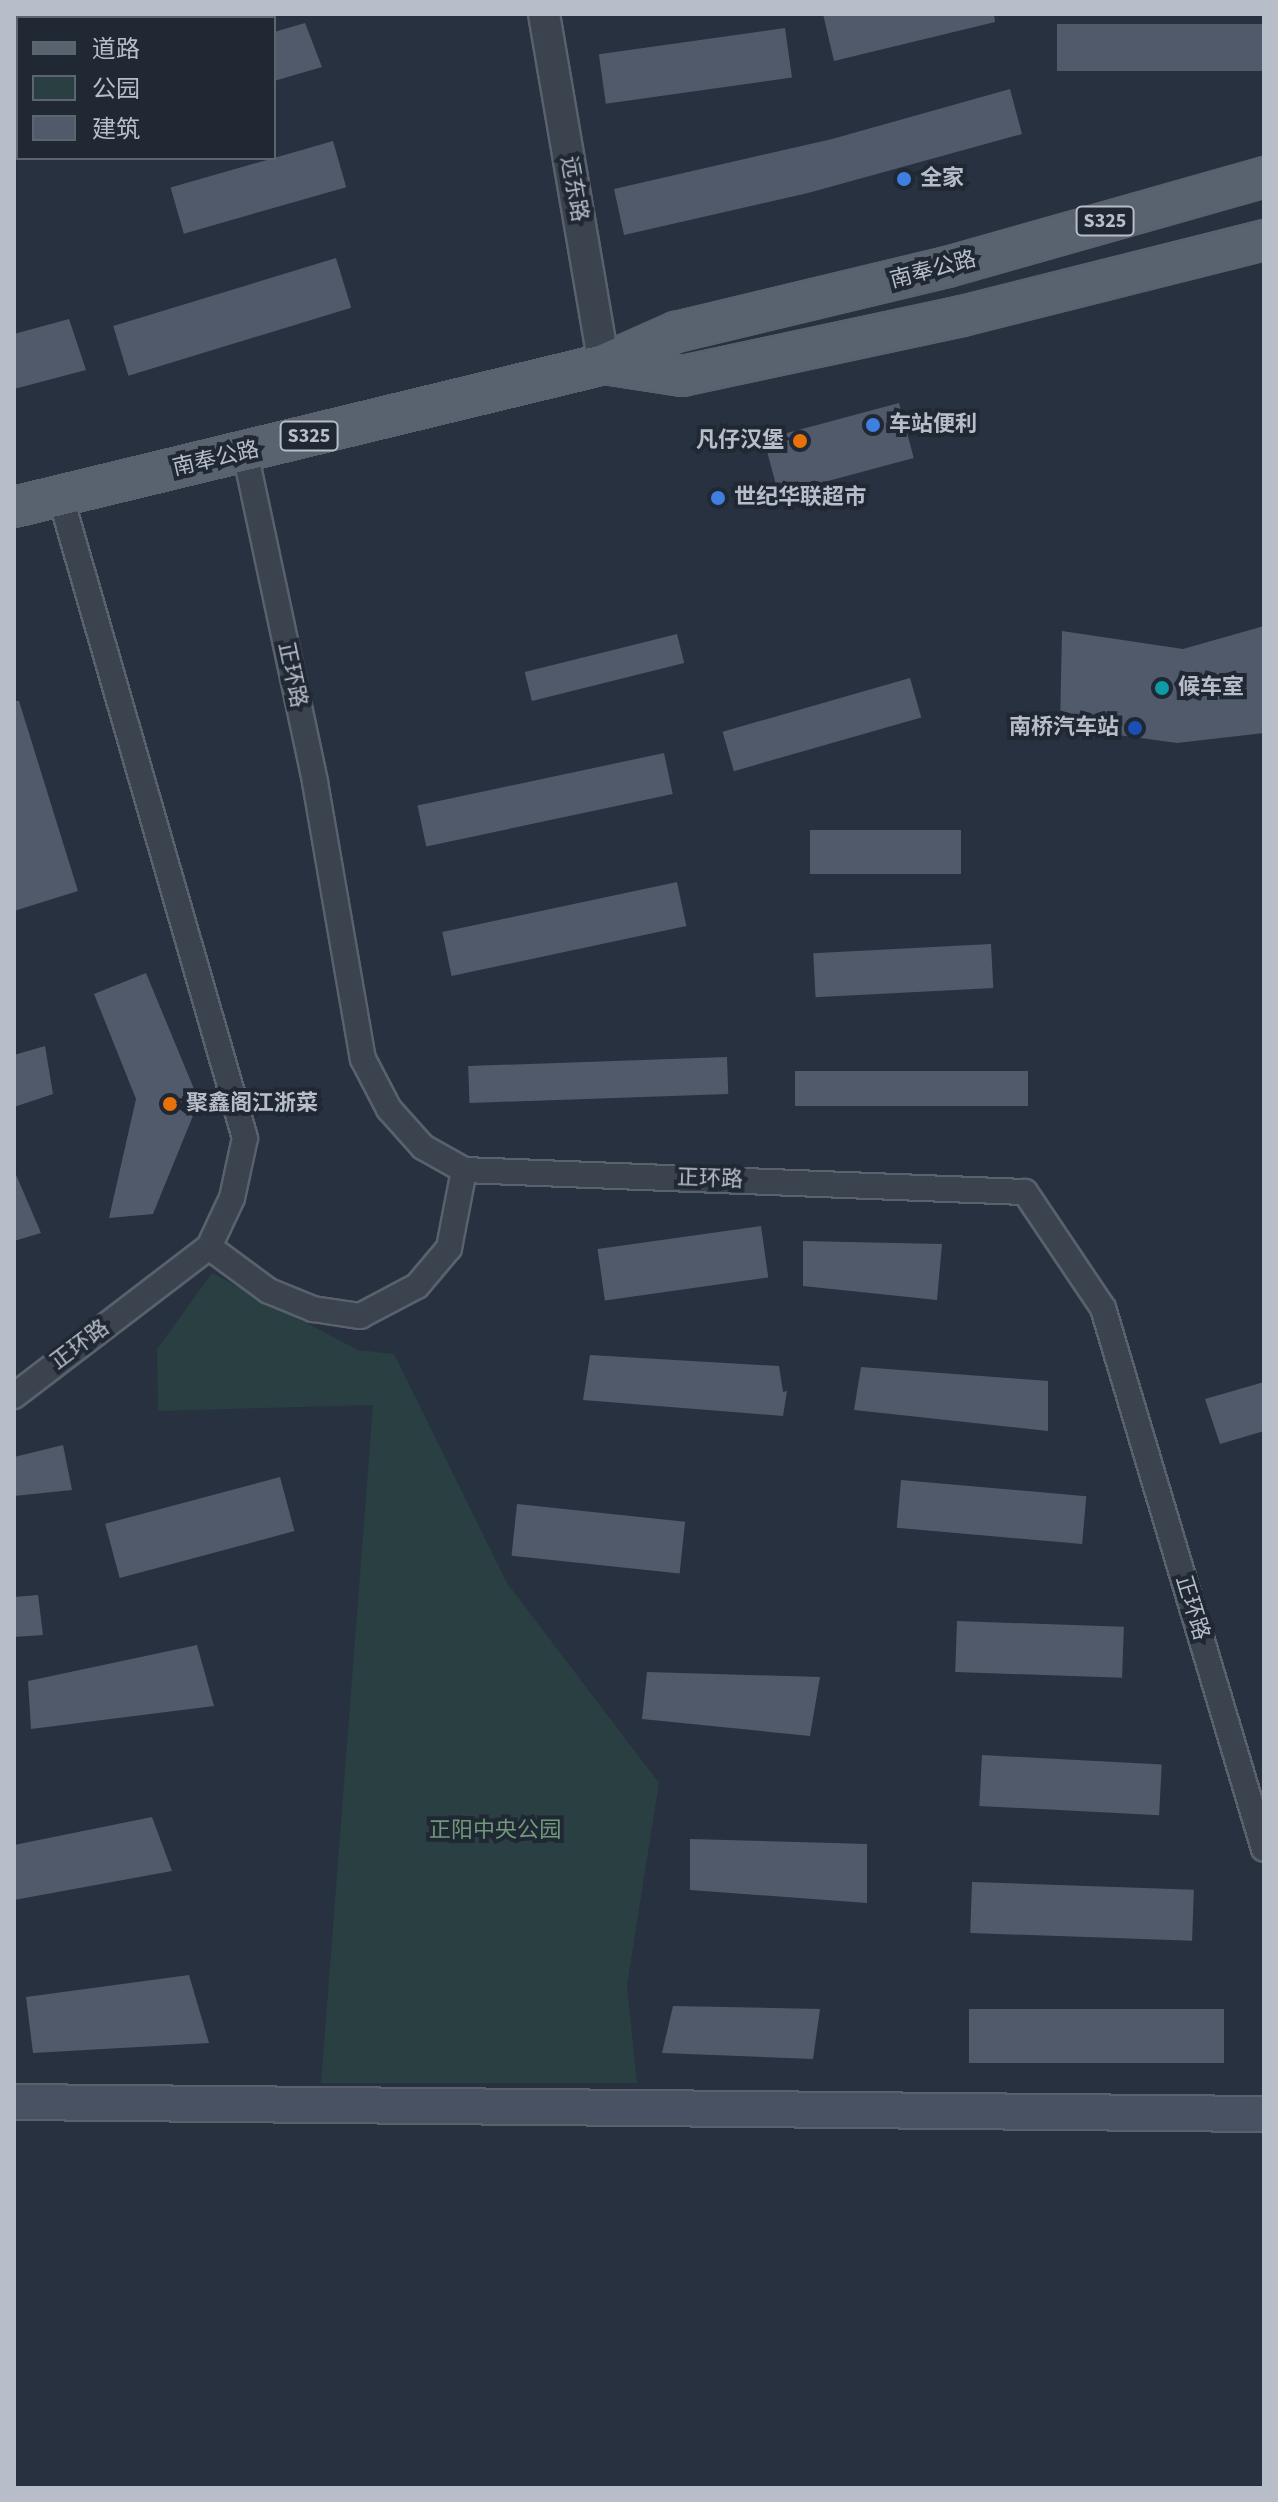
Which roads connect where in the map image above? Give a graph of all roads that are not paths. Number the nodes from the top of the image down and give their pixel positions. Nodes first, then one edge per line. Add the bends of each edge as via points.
1 (544, 14) edge
2 (1264, 177) edge
3 (1264, 240) edge
4 (604, 364) junction
5 (245, 452) junction
6 (60, 495) junction
7 (14, 507) edge
8 (464, 1170) junction
9 (209, 1247) junction
10 (14, 1396) edge
11 (1264, 1849) edge
12 (14, 2102) edge
13 (1264, 2114) edge

1 - 4 street, 远东路
2 - 4 main road, 南奉公路 / S325 via 947,267 676,332
3 - 4 main road, 南奉公路 / S325 via 962,316 682,376
4 - 5 main road, 南奉公路 / S325
5 - 6 main road, 南奉公路 / S325
5 - 8 street, 正环路 via 315,782 363,1059 389,1109 423,1147
6 - 7 main road, 南奉公路 / S325
6 - 9 street, 正环路 via 245,1138 232,1198
8 - 9 street via 449,1248 417,1286 360,1316 313,1309 269,1291
8 - 11 street, 正环路 via 1025,1192 1103,1308
9 - 10 street, 正环路
12 - 13 main road

